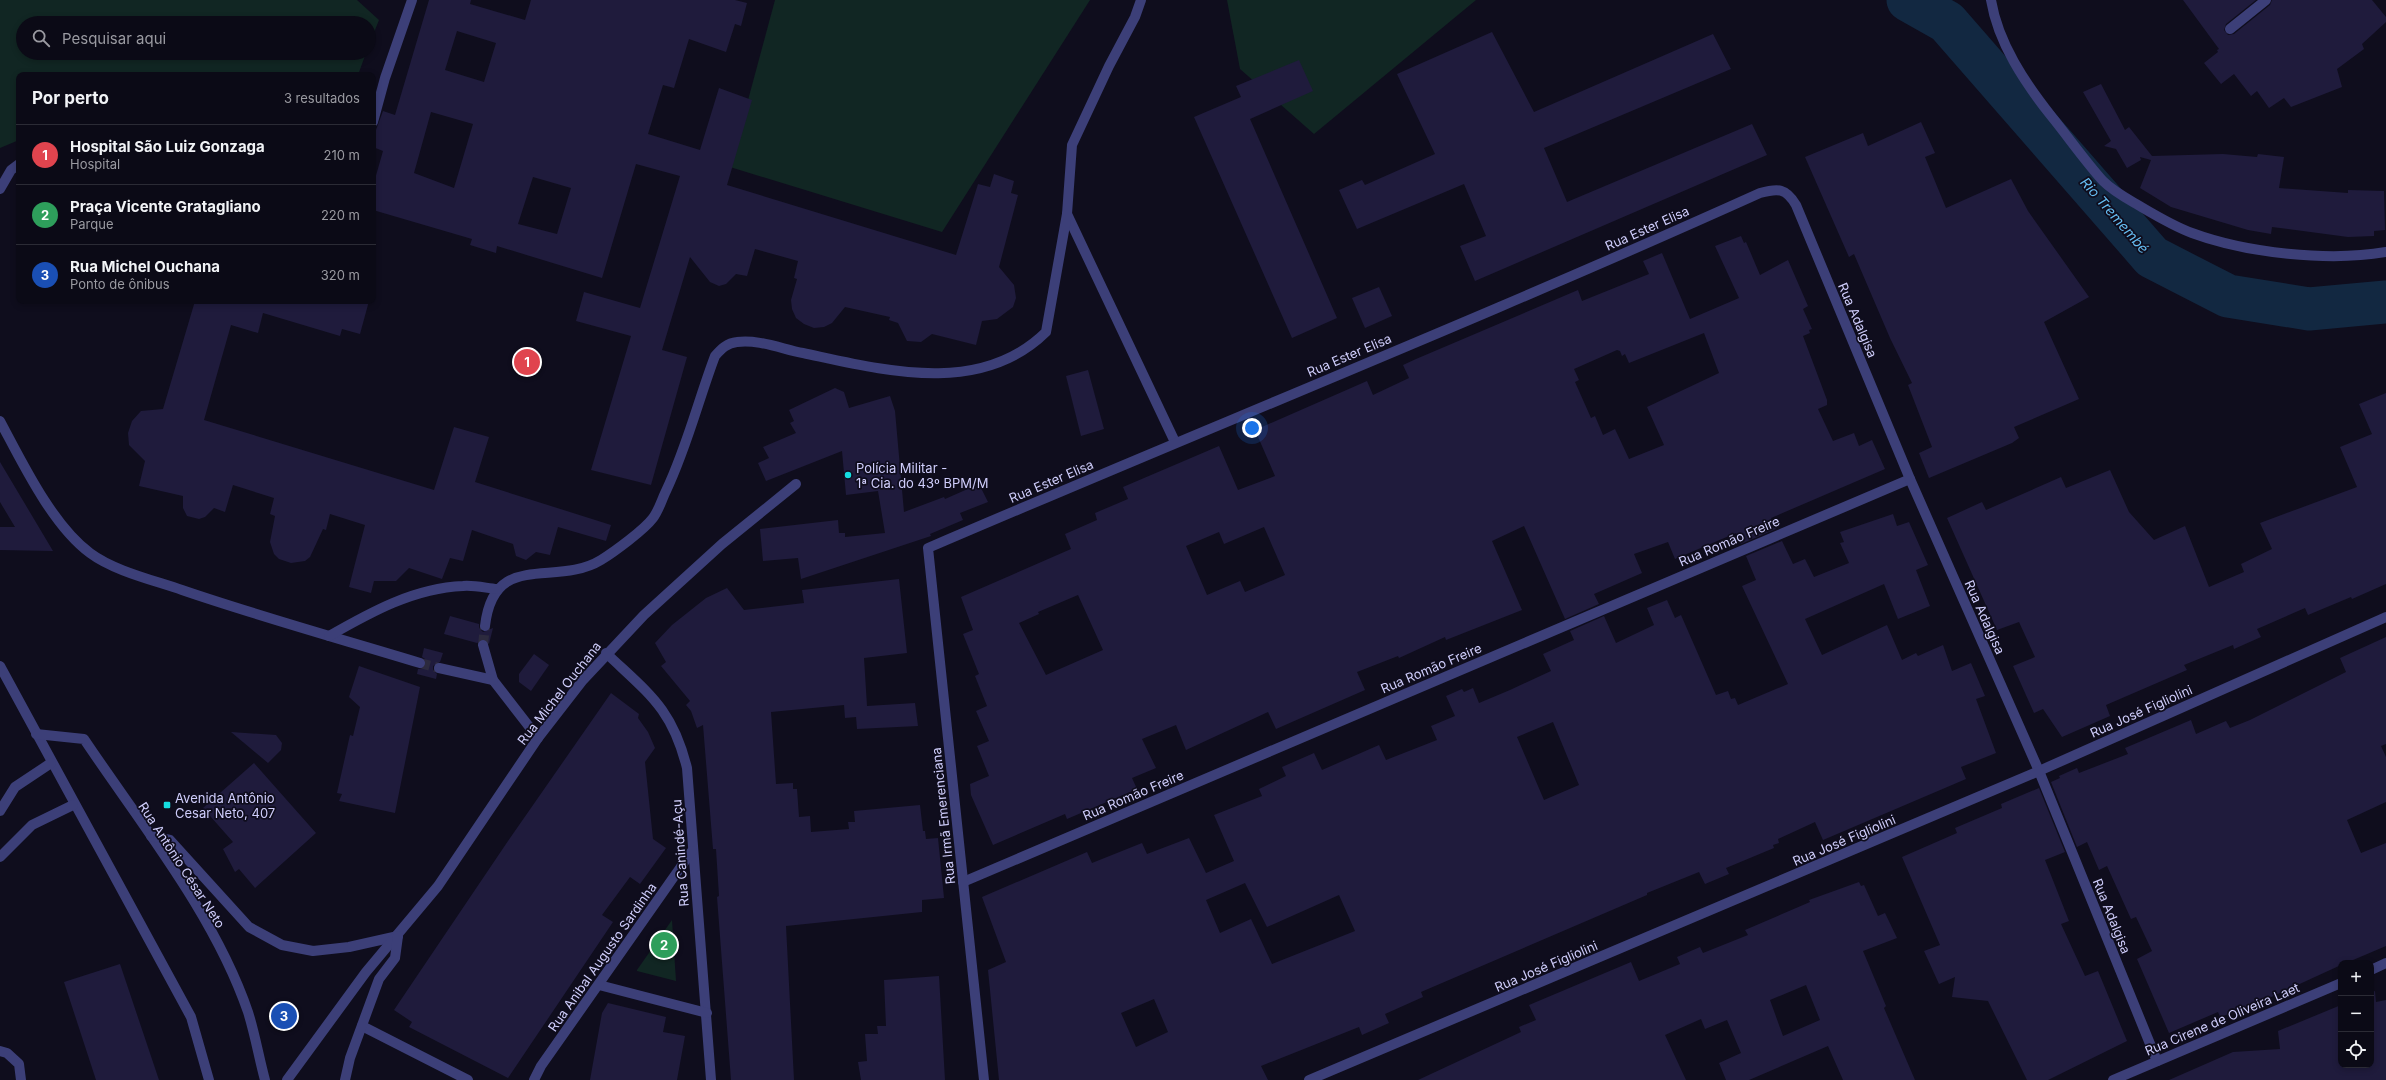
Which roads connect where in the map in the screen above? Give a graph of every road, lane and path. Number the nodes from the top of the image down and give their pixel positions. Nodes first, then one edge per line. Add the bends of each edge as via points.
1 (412, 0) edge
2 (1141, 0) edge
3 (1991, 0) edge
4 (2266, 0) edge
5 (2230, 29) dead end
6 (376, 111) edge
7 (16, 166) edge
8 (0, 189) edge
9 (1781, 189) joint
10 (1067, 214) junction
11 (2386, 252) edge
12 (0, 421) edge
13 (1174, 442) junction
14 (1910, 479) junction
15 (796, 484) dead end
16 (928, 548) joint
17 (497, 589) junction
18 (2386, 617) edge
19 (485, 626) tunnel mouth
20 (329, 636) junction
21 (482, 645) tunnel mouth
22 (606, 653) junction
23 (420, 663) tunnel mouth
24 (0, 666) edge
25 (439, 668) tunnel mouth
26 (493, 680) junction
27 (36, 734) junction
28 (538, 738) junction
29 (51, 763) junction
30 (2039, 771) junction
31 (73, 805) junction
32 (0, 811) edge
33 (151, 836) junction
34 (692, 851) junction
35 (0, 857) edge
36 (963, 882) junction
37 (398, 936) junction
38 (2386, 963) edge
39 (2374, 969) edge
40 (2338, 984) edge
41 (599, 985) junction
42 (707, 1013) junction
43 (362, 1026) junction
44 (0, 1051) edge
45 (2157, 1061) junction
46 (21, 1080) edge
47 (209, 1080) edge
48 (265, 1080) edge
49 (286, 1080) edge
50 (345, 1080) edge
51 (468, 1080) edge
52 (534, 1080) edge
53 (711, 1080) edge
54 (984, 1080) edge
55 (1309, 1080) edge
56 (2113, 1080) edge

1 - 6 street
2 - 10 street via 1072,145
3 - 11 street via 1993,14 2005,45 2034,94 2104,181 2121,194 2156,216 2191,233 2241,247 2342,257
4 - 5 street
7 - 8 street
9 - 13 street, Rua Ester Elisa via 1760,193 1653,241
9 - 14 street, Rua Adalgisa via 1791,196 1796,205
10 - 13 street
10 - 17 street via 1046,332 1025,351 991,366 935,374 876,369 761,344 728,344 715,356 681,460 653,518 600,560 582,568 507,581
12 - 20 street via 36,489 70,534 90,553 127,572 271,620
13 - 16 street, Rua Ester Elisa
14 - 30 street, Rua Adalgisa
14 - 36 street, Rua Romão Freire
15 - 22 street, Rua Michel Ouchana via 722,544
16 - 36 street, Rua Irmã Emerenciana
17 - 19 street via 490,602
17 - 20 street via 464,586 432,590 376,609
18 - 30 street, Rua José Figliolini
20 - 23 street
21 - 26 street
22 - 28 street, Rua Michel Ouchana
22 - 34 street, Rua Canindé-Açu via 659,703 680,740 687,768
24 - 27 street
25 - 26 street
26 - 28 street
27 - 29 street
27 - 33 street, Rua Antônio César Neto via 84,739
28 - 37 street, Rua Michel Ouchana via 438,886
29 - 31 street
29 - 32 street via 15,787
30 - 45 street, Rua Adalgisa
30 - 55 street, Rua José Figliolini
31 - 35 street via 32,825
31 - 47 street via 191,1017
33 - 37 street via 170,840 249,927 282,945 313,951 349,947
33 - 48 street, Rua Antônio César Neto via 225,959 248,1012
34 - 41 street, Rua Anibal Augusto Sardinha
34 - 42 street, Rua Canindé-Açu
36 - 54 street, Rua Irmã Emerenciana
37 - 43 street, Rua Michel Ouchana via 394,958 379,979
37 - 49 street, Rua Michel Ouchana via 366,972
38 - 39 street
40 - 45 street, Rua Cirene de Oliveira Laet
41 - 42 street
41 - 52 street, Rua Anibal Augusto Sardinha via 541,1066
42 - 53 street, Rua Canindé-Açu
43 - 50 street, Rua Michel Ouchana
43 - 51 street
44 - 46 street via 7,1053 19,1064
45 - 56 street, Rua Cirene de Oliveira Laet

